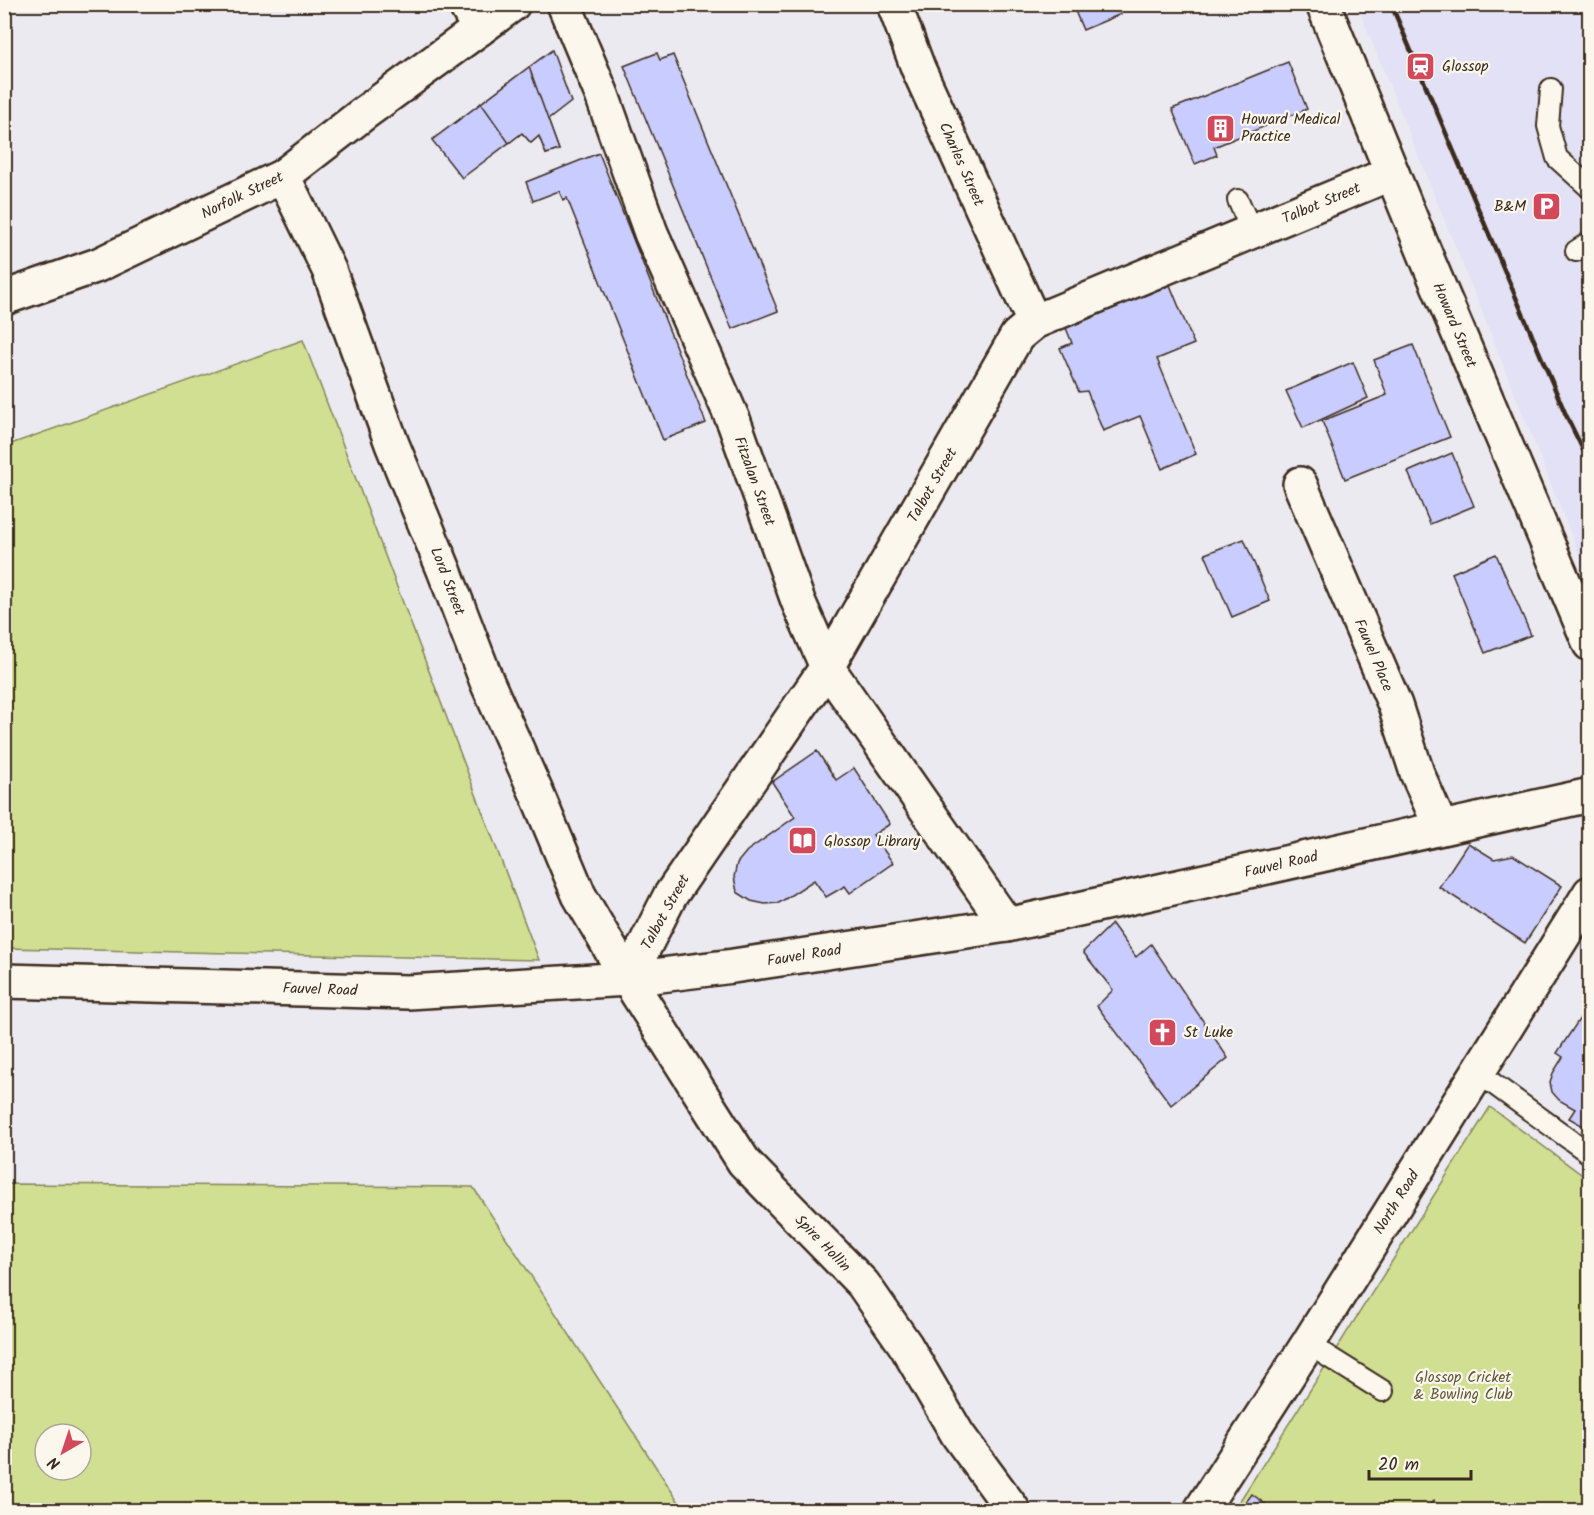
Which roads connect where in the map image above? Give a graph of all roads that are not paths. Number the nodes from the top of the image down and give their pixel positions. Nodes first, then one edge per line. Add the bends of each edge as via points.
1 (513, 4) edge
2 (564, 4) edge
3 (894, 4) edge
4 (1323, 4) edge
5 (472, 17) edge
6 (1551, 89) dead end
7 (1392, 173) junction
8 (283, 176) junction
9 (1590, 188) edge
10 (1238, 200) dead end
11 (1252, 232) junction
12 (4, 298) edge
13 (1034, 322) junction
14 (1300, 484) dead end
15 (1590, 644) edge
16 (827, 667) junction
17 (1590, 795) edge
18 (1441, 828) junction
19 (1590, 893) edge
20 (1007, 925) junction
21 (628, 979) junction
22 (4, 981) edge
23 (1477, 1072) junction
24 (1590, 1154) edge
25 (1308, 1344) junction
26 (1383, 1391) dead end
27 (1013, 1510) edge
28 (1201, 1510) edge

1 - 5 street, Norfolk Street
2 - 16 street, Fitzalan Street via 602,95 651,233 734,422 798,601
3 - 13 street, Charles Street via 918,68
4 - 7 street, Howard Street
5 - 8 street, Norfolk Street via 363,114
6 - 9 lane via 1548,126 1557,158
7 - 11 street, Talbot Street
7 - 15 street, Howard Street
8 - 12 street, Norfolk Street via 98,265
8 - 21 street, Lord Street via 329,270 392,444 487,682 579,896
10 - 11 lane
11 - 13 street, Talbot Street
13 - 16 street, Talbot Street via 1017,336
14 - 18 street, Fauvel Place via 1395,705
16 - 20 street, Fitzalan Street
16 - 21 street, Talbot Street via 670,896
17 - 18 street, Fauvel Road
18 - 20 street, Fauvel Road
19 - 23 street, North Road
20 - 21 street, Fauvel Road
21 - 22 street, Fauvel Road via 408,992
21 - 27 street, Spire Hollin via 744,1162 863,1284 906,1346 958,1435
23 - 24 lane
23 - 25 street, North Road
25 - 26 lane
25 - 28 street, North Road

